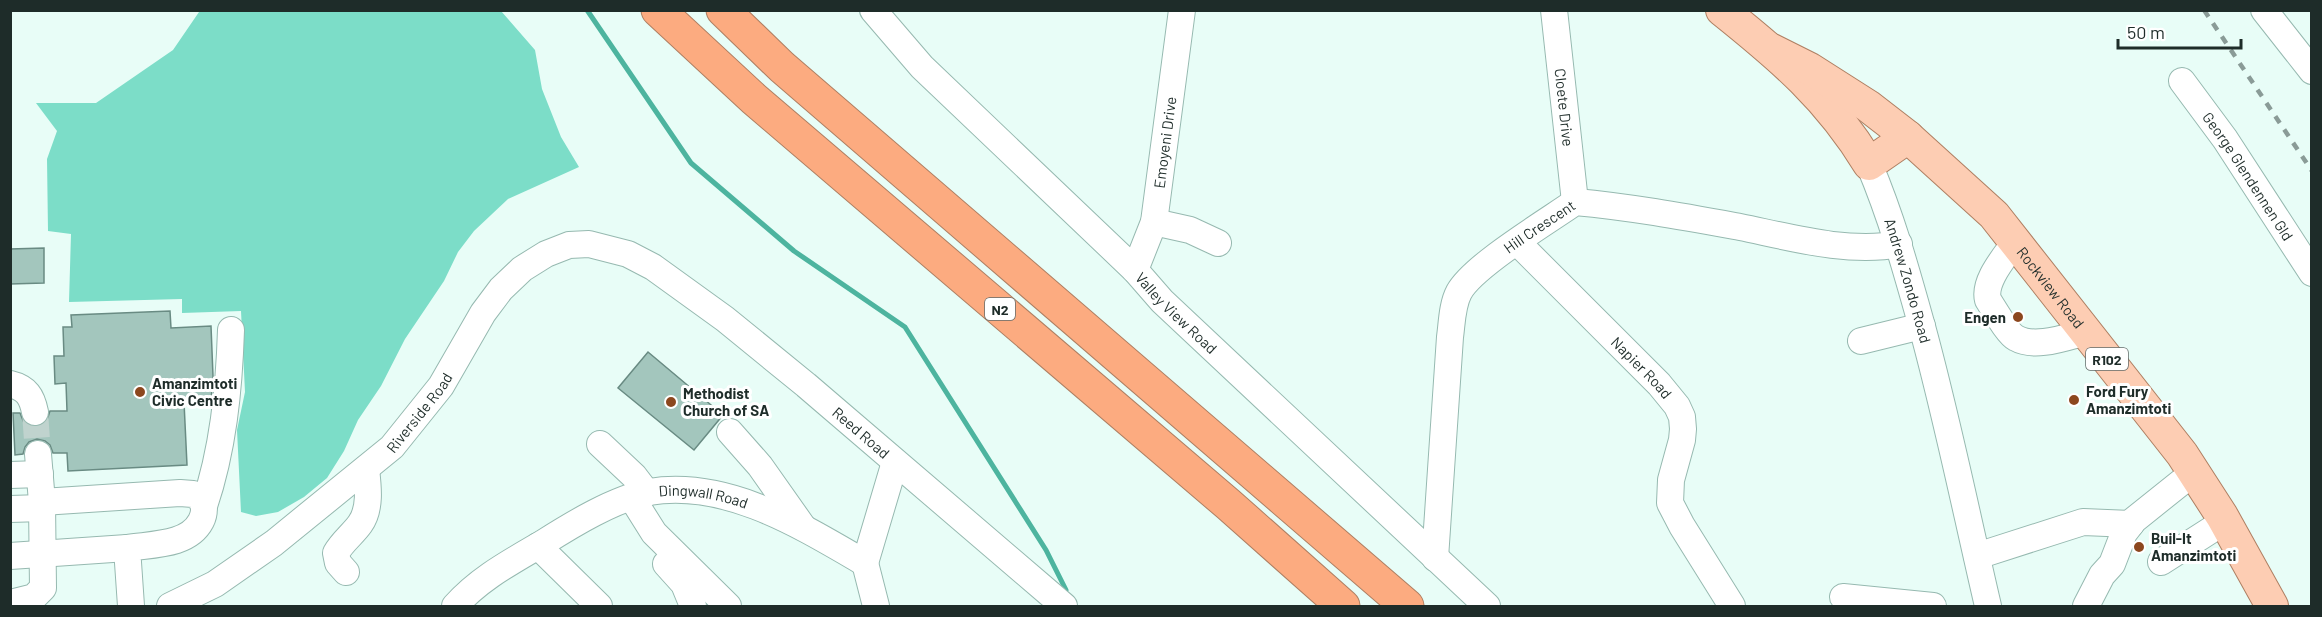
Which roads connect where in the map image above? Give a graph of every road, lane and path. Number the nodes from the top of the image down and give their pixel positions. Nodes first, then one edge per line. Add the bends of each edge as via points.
1 (658, 10) edge
2 (723, 10) edge
3 (873, 10) edge
4 (1182, 10) edge
5 (1554, 10) edge
6 (1722, 10) edge
7 (2264, 10) edge
8 (1772, 50) junction
9 (2312, 71) edge
10 (2182, 81) dead end
11 (1908, 137) junction
12 (1869, 164) junction
13 (1575, 202) junction
14 (1154, 222) junction
15 (1517, 242) junction
16 (2015, 242) junction
17 (1218, 243) dead end
18 (1899, 244) junction
19 (653, 267) joint
20 (1135, 270) junction
21 (2312, 273) edge
22 (1922, 326) junction
23 (231, 330) dead end
24 (2085, 332) junction
25 (1861, 340) dead end
26 (10, 384) edge
27 (35, 412) tunnel mouth
28 (730, 432) dead end
29 (600, 444) dead end
30 (895, 462) junction
31 (366, 469) junction
32 (2194, 472) junction
33 (10, 475) edge
34 (630, 499) junction
35 (42, 505) junction
36 (204, 507) junction
37 (10, 509) edge
38 (2225, 521) junction
39 (2131, 524) junction
40 (803, 527) junction
41 (538, 546) junction
42 (127, 548) junction
43 (42, 554) junction
44 (10, 556) edge
45 (1977, 556) junction
46 (1435, 558) junction
47 (2161, 562) dead end
48 (865, 563) junction
49 (346, 572) dead end
50 (1843, 597) dead end
51 (10, 603) edge
52 (131, 606) edge
53 (171, 606) edge
54 (455, 606) edge
55 (599, 606) edge
56 (693, 606) edge
57 (728, 606) edge
58 (876, 606) edge
59 (1064, 606) edge
60 (1343, 606) edge
61 (1407, 606) edge
62 (1487, 606) edge
63 (1732, 606) edge
64 (1933, 606) edge
65 (1988, 606) edge
66 (2086, 606) edge
67 (2272, 606) edge

1 - 60 highway, N2 via 754,99
2 - 61 highway via 783,67
3 - 20 street, Valley View Road via 922,67
4 - 14 street, Emoyeni Drive
5 - 13 street, Cloete Drive
6 - 8 main road, Andrew Zondo Road
7 - 9 street
8 - 11 main road, Rockview Road via 1847,91
8 - 12 main road, Andrew Zondo Road via 1834,111
10 - 21 street, George Glendennen Gld via 2225,139
11 - 12 main road
11 - 16 main road, Rockview Road / R102 via 1980,200
12 - 18 street, Andrew Zondo Road
13 - 15 street, Hill Crescent
13 - 18 street, Hill Crescent via 1665,213 1853,247
14 - 17 street via 1191,230
14 - 20 street, Emoyeni Drive
15 - 46 street, Hill Crescent via 1471,278 1456,302 1450,338
15 - 63 street, Napier Road via 1677,406 1682,417 1682,440 1670,502
16 - 24 main road, Rockview Road / R102
16 - 24 street via 1991,279 1987,295 2014,338 2043,341
18 - 22 street, Andrew Zondo Road
19 - 30 street, Reed Road via 725,319
19 - 31 street, Riverside Road via 628,254 589,244 569,245 522,269 483,313 441,387 414,422
20 - 46 street, Valley View Road via 1203,341
22 - 25 street
22 - 45 street, Andrew Zondo Road
23 - 36 street via 225,412
24 - 32 main road, Rockview Road / R102
26 - 27 street via 26,390
28 - 40 street via 760,466
29 - 34 street via 634,476
30 - 48 street
30 - 59 street, Reed Road
31 - 49 street via 365,514 336,553
31 - 53 street, Riverside Road via 274,543 224,578
32 - 38 main road, Rockview Road / R102
32 - 39 street
33 - 35 street via 39,464
34 - 40 street, Dingwall Road via 683,490 701,492 754,506
34 - 41 street, Dingwall Road
34 - 56 street via 684,584
34 - 57 street via 654,533
35 - 36 street via 190,494 201,499
35 - 37 street
35 - 43 street
36 - 42 street via 202,519 188,536
38 - 47 street
38 - 67 main road, Rockview Road / R102
39 - 45 street via 2083,522
39 - 66 street
40 - 48 street, Dingwall Road
41 - 54 street, Dingwall Road via 478,583
41 - 55 street
42 - 43 street
42 - 52 street
43 - 44 street
43 - 51 street via 42,592
45 - 65 street, Andrew Zondo Road
46 - 62 street, Valley View Road
48 - 58 street
50 - 64 street

